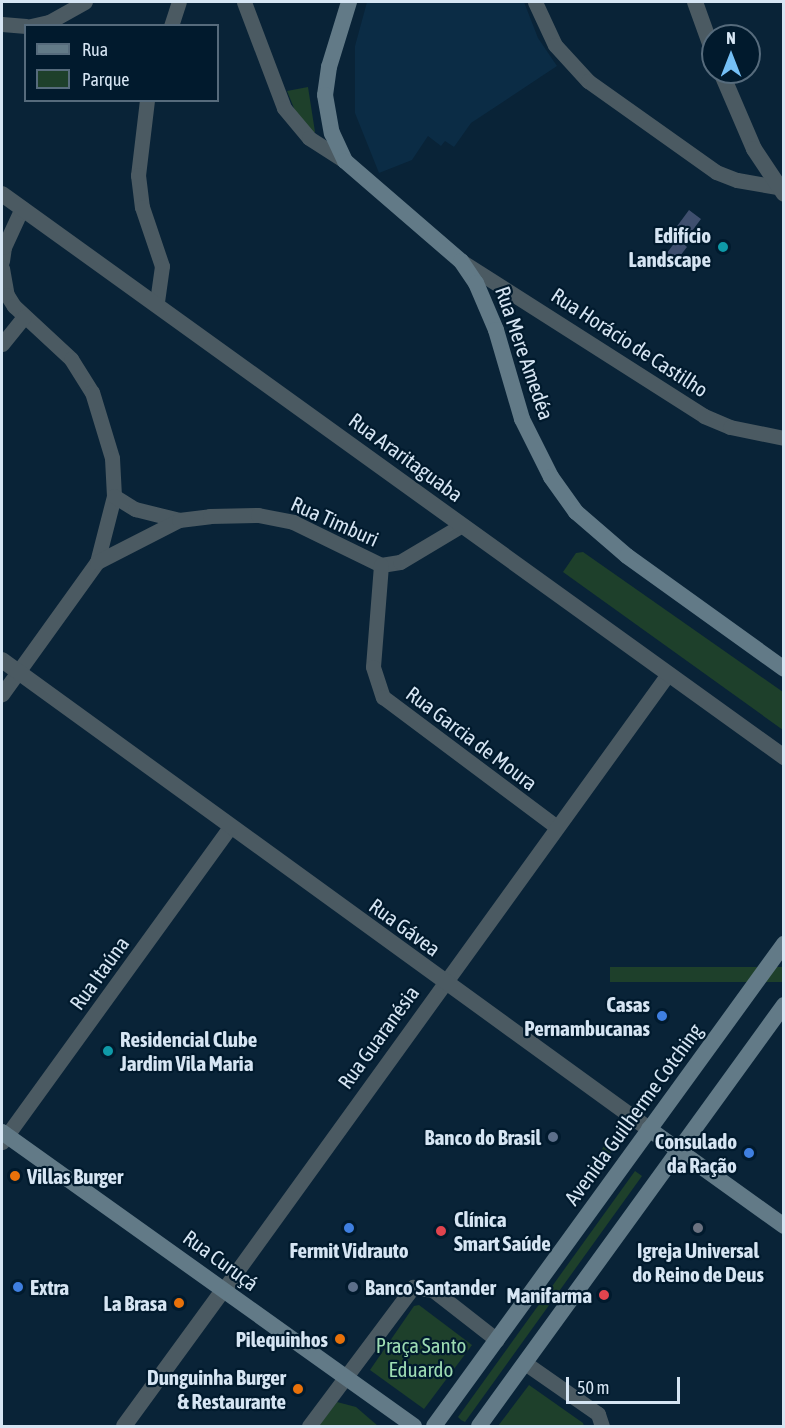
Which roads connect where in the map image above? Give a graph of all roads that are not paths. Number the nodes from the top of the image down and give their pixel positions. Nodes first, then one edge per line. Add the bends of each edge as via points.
1 (85, 2) edge
2 (179, 2) edge
3 (244, 2) edge
4 (349, 2) edge
5 (535, 2) edge
6 (695, 2) edge
7 (2, 24) edge
8 (40, 24) edge
9 (172, 24) edge
10 (703, 24) edge
11 (24, 26) edge
12 (726, 84) edge
13 (147, 102) edge
14 (345, 161) junction
15 (780, 191) edge
16 (2, 194) edge
17 (22, 208) junction
18 (2, 261) edge
19 (461, 261) junction
20 (2, 268) edge
21 (157, 302) junction
22 (24, 316) junction
23 (2, 344) edge
24 (783, 438) edge
25 (114, 496) junction
26 (179, 520) junction
27 (462, 525) junction
28 (97, 562) junction
29 (381, 566) junction
30 (2, 660) edge
31 (783, 669) edge
32 (17, 672) junction
33 (668, 674) junction
34 (2, 694) edge
35 (783, 757) edge
36 (230, 827) junction
37 (557, 827) junction
38 (783, 944) edge
39 (445, 984) junction
40 (783, 1005) edge
41 (649, 1129) junction
42 (3, 1137) edge
43 (678, 1149) junction
44 (783, 1226) edge
45 (224, 1289) junction
46 (497, 1340) junction
47 (525, 1363) junction
48 (345, 1377) junction
49 (380, 1402) junction
50 (124, 1426) edge
51 (309, 1426) edge
52 (391, 1426) edge
53 (414, 1426) edge
54 (434, 1426) edge
55 (479, 1426) edge
56 (602, 1426) edge

1 - 8 street
2 - 9 street
3 - 14 street via 284,108 309,138
4 - 14 main road, Rua Mere Amedéa via 329,67 325,95 332,133
5 - 15 street via 555,45 588,81 716,172
6 - 10 street
7 - 11 street
12 - 15 street via 754,149
13 - 21 street via 138,175 142,207 162,266
14 - 19 main road, Rua Mere Amedéa
16 - 17 street, Rua Araritaguaba
17 - 18 street via 4,247
17 - 21 street, Rua Araritaguaba
19 - 24 street, Rua Horácio de Castilho via 704,416 730,427
19 - 31 main road, Rua Mere Amedéa via 486,303 526,428 576,512 627,556
20 - 22 street via 7,295
21 - 27 street, Rua Araritaguaba
22 - 23 street
22 - 25 street via 71,359 92,392 112,458
25 - 26 street via 135,508
25 - 28 street
26 - 28 street
26 - 29 street, Rua Timburi via 234,513 276,517 306,526
27 - 29 street, Rua Timburi via 400,562
27 - 33 street, Rua Araritaguaba
28 - 32 street
29 - 37 street, Rua Garcia de Moura via 373,667 383,697
30 - 32 street, Rua Gávea
32 - 34 street
32 - 36 street, Rua Gávea
33 - 35 street, Rua Araritaguaba
33 - 37 street, Rua Guaranésia
36 - 39 street, Rua Gávea
36 - 42 street, Rua Itaúna
37 - 39 street, Rua Guaranésia
38 - 41 main road, Avenida Guilherme Cotching
39 - 41 street, Rua Gávea
39 - 45 street, Rua Guaranésia
40 - 43 main road
41 - 43 main road, Rua Gávea
41 - 46 main road, Avenida Guilherme Cotching
42 - 45 main road, Rua Curuçá
43 - 44 main road, Rua Gávea
43 - 47 main road
45 - 48 main road, Rua Curuçá
45 - 50 street, Rua Guaranésia
46 - 48 street via 433,1290 413,1287
46 - 54 main road, Avenida Guilherme Cotching
47 - 55 main road
47 - 56 street via 598,1414
48 - 49 main road, Rua Curuçá
48 - 51 street
49 - 52 main road
49 - 53 main road, Rua Curuçá

